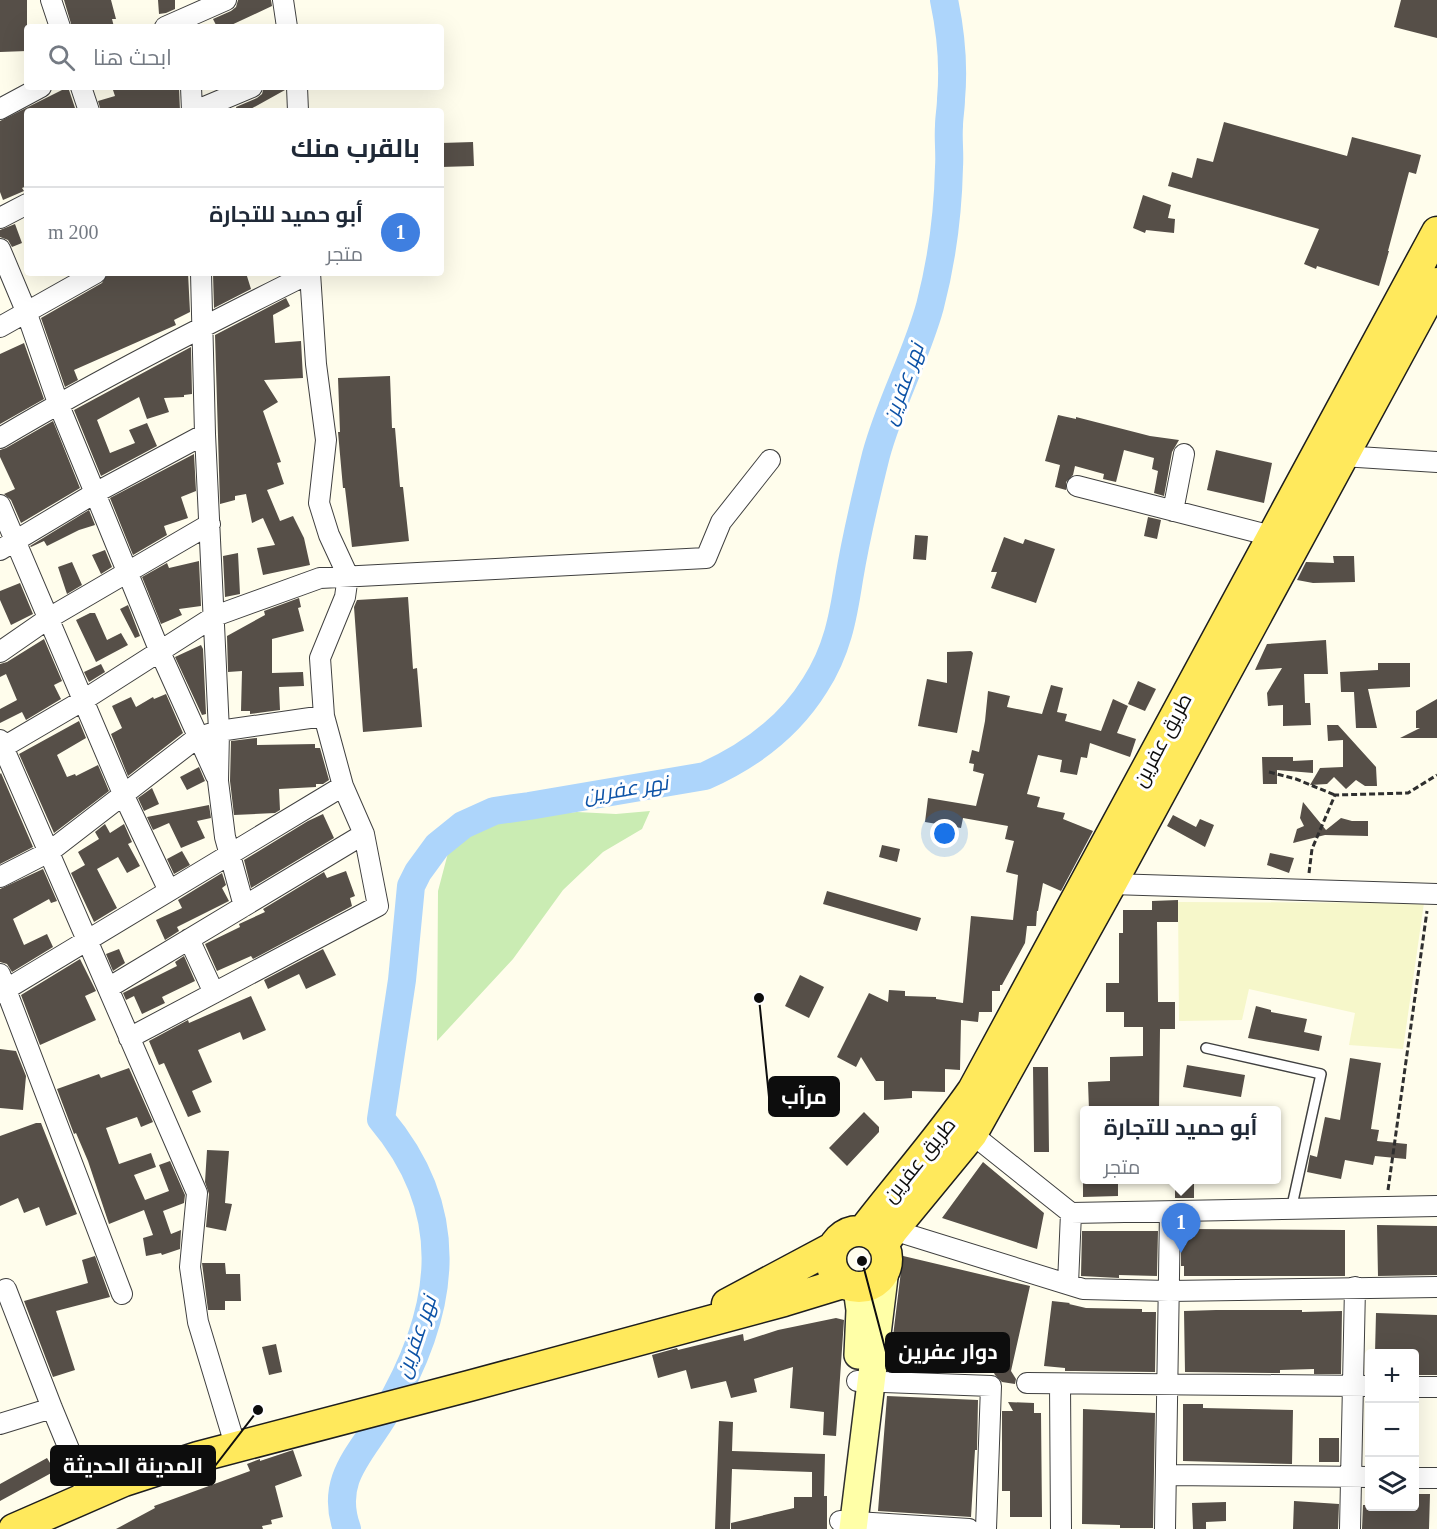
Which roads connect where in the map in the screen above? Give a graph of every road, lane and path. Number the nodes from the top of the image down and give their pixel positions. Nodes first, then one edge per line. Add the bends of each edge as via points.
1 (51, 0) edge
2 (226, 0) edge
3 (283, 0) edge
4 (187, 14) edge
5 (59, 24) edge
6 (170, 24) edge
7 (286, 24) edge
8 (35, 90) edge
9 (82, 90) edge
10 (191, 90) edge
11 (245, 90) edge
12 (297, 90) edge
13 (87, 108) edge
14 (193, 108) edge
15 (200, 108) edge
16 (298, 108) edge
17 (0, 109) edge
18 (24, 206) edge
19 (0, 218) edge
20 (1437, 232) edge
21 (0, 249) edge
22 (90, 276) edge
23 (201, 276) edge
24 (304, 276) edge
25 (310, 276) edge
26 (1437, 283) edge
27 (26, 311) junction
28 (204, 326) junction
29 (0, 327) edge
30 (58, 403) junction
31 (206, 434) junction
32 (0, 438) edge
33 (1184, 454) dead end
34 (1342, 456) junction
35 (770, 460) dead end
36 (1437, 462) edge
37 (1077, 486) dead end
38 (95, 493) junction
39 (0, 505) edge
40 (1173, 511) junction
41 (210, 524) junction
42 (1272, 536) junction
43 (8, 545) edge
44 (127, 571) junction
45 (348, 576) junction
46 (215, 616) junction
47 (49, 618) junction
48 (0, 652) edge
49 (160, 652) junction
50 (82, 701) junction
51 (324, 716) junction
52 (219, 731) junction
53 (198, 737) junction
54 (1, 746) edge
55 (1269, 772) dead end
56 (1437, 775) edge
57 (218, 781) junction
58 (342, 786) junction
59 (1335, 795) junction
60 (124, 796) junction
61 (364, 834) junction
62 (49, 852) junction
63 (230, 854) junction
64 (0, 877) edge
65 (1110, 884) junction
66 (1307, 890) junction
67 (169, 891) junction
68 (1433, 894) edge
69 (244, 906) junction
70 (189, 939) junction
71 (88, 940) junction
72 (2, 985) edge
73 (108, 988) junction
74 (213, 993) junction
75 (129, 1038) junction
76 (1206, 1048) dead end
77 (972, 1134) junction
78 (1385, 1206) junction
79 (1437, 1206) edge
80 (1291, 1210) junction
81 (1170, 1212) junction
82 (1071, 1213) junction
83 (881, 1244) junction
84 (832, 1248) junction
85 (1068, 1284) junction
86 (850, 1286) junction
87 (1355, 1287) junction
88 (1437, 1287) edge
89 (6, 1289) dead end
90 (1169, 1291) junction
91 (122, 1294) dead end
92 (685, 1327) junction
93 (865, 1381) junction
94 (1027, 1383) dead end
95 (1060, 1384) junction
96 (1168, 1384) junction
97 (1361, 1385) edge
98 (1419, 1387) edge
99 (1437, 1387) edge
100 (52, 1408) junction
101 (0, 1424) edge
102 (236, 1448) junction
103 (1166, 1475) junction
104 (1360, 1477) edge
105 (1419, 1478) edge
106 (1437, 1478) edge
107 (88, 1495) junction
108 (846, 1525) edge
109 (14, 1529) edge
110 (969, 1529) edge
111 (986, 1529) edge
112 (1061, 1529) edge
113 (1165, 1529) edge
114 (1350, 1529) edge

1 - 5 street
2 - 4 street
3 - 7 street
4 - 6 street
8 - 17 street
9 - 13 street
10 - 14 street
11 - 15 street
12 - 16 street
18 - 19 street
20 - 42 main road, طريق عفرين
21 - 27 street
22 - 27 street
23 - 28 street
24 - 28 street
25 - 45 street via 326,440 319,503 328,535
26 - 34 main road, طريق عفرين
27 - 29 street
27 - 30 street
28 - 30 street
28 - 31 street
30 - 32 street
30 - 38 street
31 - 38 street
31 - 41 street
33 - 40 street
34 - 36 street
34 - 65 main road, طريق عفرين
35 - 45 street via 721,522 706,558
37 - 40 street
38 - 43 street
38 - 44 street
39 - 43 street
40 - 42 street
41 - 44 street
41 - 46 street
42 - 83 main road, طريق عفرين via 973,1090 895,1188
43 - 47 street
44 - 47 street
44 - 49 street
45 - 46 street via 320,578
45 - 51 street via 345,597 321,658
46 - 49 street
46 - 52 street
47 - 48 street
47 - 50 street
49 - 50 street
49 - 53 street
50 - 54 street
50 - 60 street
51 - 52 street
51 - 58 street
52 - 53 street
52 - 57 street
53 - 57 street
53 - 60 street
54 - 62 street
55 - 59 path
56 - 59 path via 1408,794
57 - 63 street
58 - 61 street
58 - 63 street
59 - 66 path via 1312,849
60 - 62 street
60 - 67 street
61 - 69 street
61 - 74 street via 378,906
62 - 64 street
62 - 71 street
63 - 67 street
63 - 69 street
65 - 66 street
65 - 77 main road, طريق عفرين
66 - 68 street
67 - 71 street
68 - 78 path
69 - 70 street
70 - 73 street
70 - 74 street
71 - 72 street
71 - 73 street
72 - 91 street
73 - 75 street
74 - 75 street
75 - 102 street via 197,1193 190,1268 198,1322
76 - 80 lane via 1321,1074
77 - 82 street
77 - 83 main road, طريق عفرين
78 - 79 street
78 - 80 street
80 - 81 street
81 - 82 street
81 - 90 street
82 - 85 street
83 - 84 main road via 853,1232
83 - 85 street
83 - 86 main road via 877,1281 865,1287
83 - 93 main road
84 - 86 main road via 833,1272
84 - 92 main road
85 - 90 street via 1083,1289
86 - 92 main road
86 - 93 main road via 860,1311
87 - 88 street
87 - 90 street
87 - 97 street
89 - 100 street
90 - 96 street
92 - 102 main road
93 - 108 main road
93 - 111 street via 991,1386
94 - 95 street
95 - 96 street
95 - 112 street
96 - 97 street
96 - 103 street
97 - 104 street
98 - 99 street
100 - 101 street
100 - 107 street
102 - 107 main road via 161,1468
103 - 104 street
103 - 113 street
104 - 114 street
105 - 106 street
107 - 109 main road
108 - 110 street

